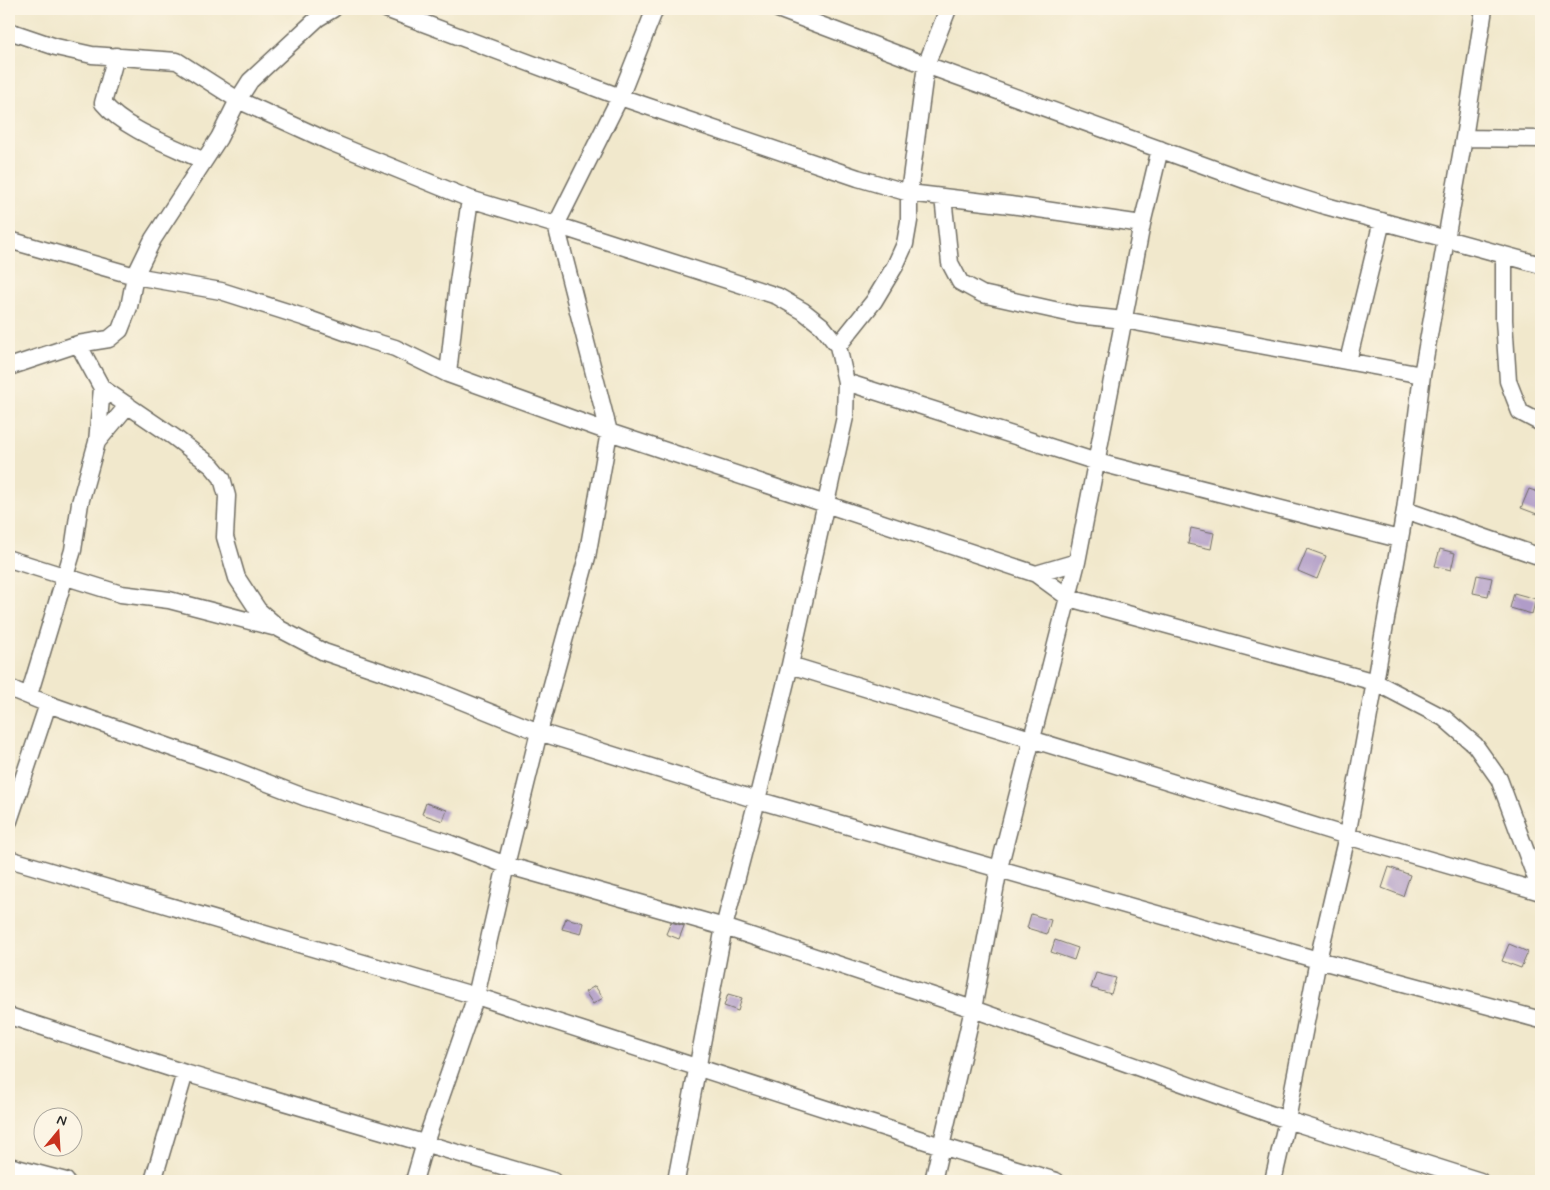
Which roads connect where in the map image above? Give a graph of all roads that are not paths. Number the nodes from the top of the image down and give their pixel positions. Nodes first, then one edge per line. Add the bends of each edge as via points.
1 (333, 9) edge
2 (386, 9) edge
3 (655, 9) edge
4 (778, 9) edge
5 (948, 9) edge
6 (1484, 9) edge
7 (9, 31) edge
8 (116, 56) junction
9 (926, 65) junction
10 (620, 98) junction
11 (238, 100) junction
12 (1464, 138) junction
13 (1541, 139) edge
14 (1160, 148) junction
15 (204, 161) junction
16 (910, 193) junction
17 (943, 197) junction
18 (470, 199) junction
19 (1382, 221) junction
20 (1142, 224) junction
21 (556, 225) junction
22 (1445, 238) junction
23 (9, 240) edge
24 (1504, 255) junction
25 (1541, 265) edge
26 (135, 276) junction
27 (1124, 320) junction
28 (78, 344) junction
29 (838, 346) junction
30 (1348, 361) junction
31 (9, 367) edge
32 (448, 374) junction
33 (1422, 375) junction
34 (846, 382) junction
35 (102, 388) junction
36 (128, 405) junction
37 (1541, 423) edge
38 (609, 432) junction
39 (97, 442) junction
40 (1097, 462) junction
41 (827, 505) junction
42 (1405, 510) junction
43 (1399, 539) junction
44 (1541, 557) edge
45 (9, 559) edge
46 (1077, 562) junction
47 (1036, 574) junction
48 (65, 578) junction
49 (1069, 598) junction
50 (280, 629) junction
51 (790, 665) junction
52 (1375, 682) junction
53 (9, 688) edge
54 (29, 695) junction
55 (48, 704) junction
56 (539, 732) junction
57 (1031, 739) junction
58 (757, 800) junction
59 (9, 821) edge
60 (1347, 836) junction
61 (9, 858) edge
62 (506, 865) junction
63 (1000, 868) junction
64 (1541, 892) edge
65 (724, 927) junction
66 (1318, 960) junction
67 (476, 996) junction
68 (973, 1009) junction
69 (9, 1016) edge
70 (1541, 1020) edge
71 (698, 1068) junction
72 (185, 1073) junction
73 (1287, 1120) junction
74 (425, 1143) junction
75 (941, 1146) junction
76 (9, 1166) edge
77 (66, 1181) edge
78 (153, 1181) edge
79 (414, 1181) edge
80 (553, 1181) edge
81 (676, 1181) edge
82 (933, 1181) edge
83 (1056, 1181) edge
84 (1273, 1181) edge
85 (1480, 1181) edge

1 - 11 street via 318,18 250,81
2 - 10 street
3 - 10 street
4 - 9 street
5 - 9 street
6 - 12 street
7 - 8 street via 56,47
8 - 11 street via 177,61
8 - 15 street via 104,103 112,113 133,127
9 - 14 street
9 - 16 street
10 - 16 street via 819,166
10 - 21 street
11 - 15 street via 220,138
11 - 18 street
12 - 13 street
12 - 22 street
14 - 19 street via 1262,186
14 - 20 street
15 - 26 street via 153,239
16 - 17 street
16 - 29 street via 909,221 895,266 874,301
17 - 20 street
17 - 27 street via 950,263 960,282 982,294 1076,315
18 - 21 street
18 - 32 street
19 - 22 street
19 - 30 street
20 - 27 street
21 - 29 street via 777,296 822,326
21 - 38 street
22 - 24 street
22 - 33 street
23 - 26 street
24 - 25 street
24 - 37 street via 1508,381 1520,412
26 - 28 street via 120,330 109,339
26 - 32 street via 220,291 395,348
27 - 30 street
27 - 40 street
28 - 31 street
28 - 35 street
29 - 34 street
30 - 33 street
32 - 38 street
33 - 42 street
34 - 40 street
34 - 41 street via 845,417
35 - 36 street
35 - 39 street
36 - 39 street
36 - 50 street via 212,466 222,478 227,496 225,537 237,578 258,610
38 - 41 street
38 - 56 street via 586,557
39 - 48 street via 80,503
40 - 43 street
40 - 46 street
41 - 47 street
41 - 51 street
42 - 43 street
42 - 44 street
43 - 52 street
45 - 48 street
46 - 47 street
46 - 49 street
47 - 49 street
48 - 50 street via 121,594 169,600
48 - 54 street
49 - 52 street
49 - 57 street
50 - 56 street via 324,652 427,687
51 - 57 street
51 - 58 street
52 - 60 street
52 - 64 street via 1444,718 1475,745 1499,778
53 - 54 street
54 - 55 street
55 - 59 street
55 - 62 street via 304,797 443,841
56 - 58 street
56 - 62 street
57 - 60 street
57 - 63 street
58 - 63 street
58 - 65 street
60 - 64 street
60 - 66 street
61 - 67 street
62 - 65 street
62 - 67 street
63 - 66 street
63 - 68 street
65 - 68 street
65 - 71 street
66 - 70 street
66 - 73 street
67 - 71 street
67 - 74 street
68 - 73 street
68 - 75 street
69 - 72 street
71 - 75 street
71 - 81 street
72 - 74 street
72 - 78 street
73 - 84 street
73 - 85 street
74 - 79 street
74 - 80 street
75 - 82 street
75 - 83 street
76 - 77 street

